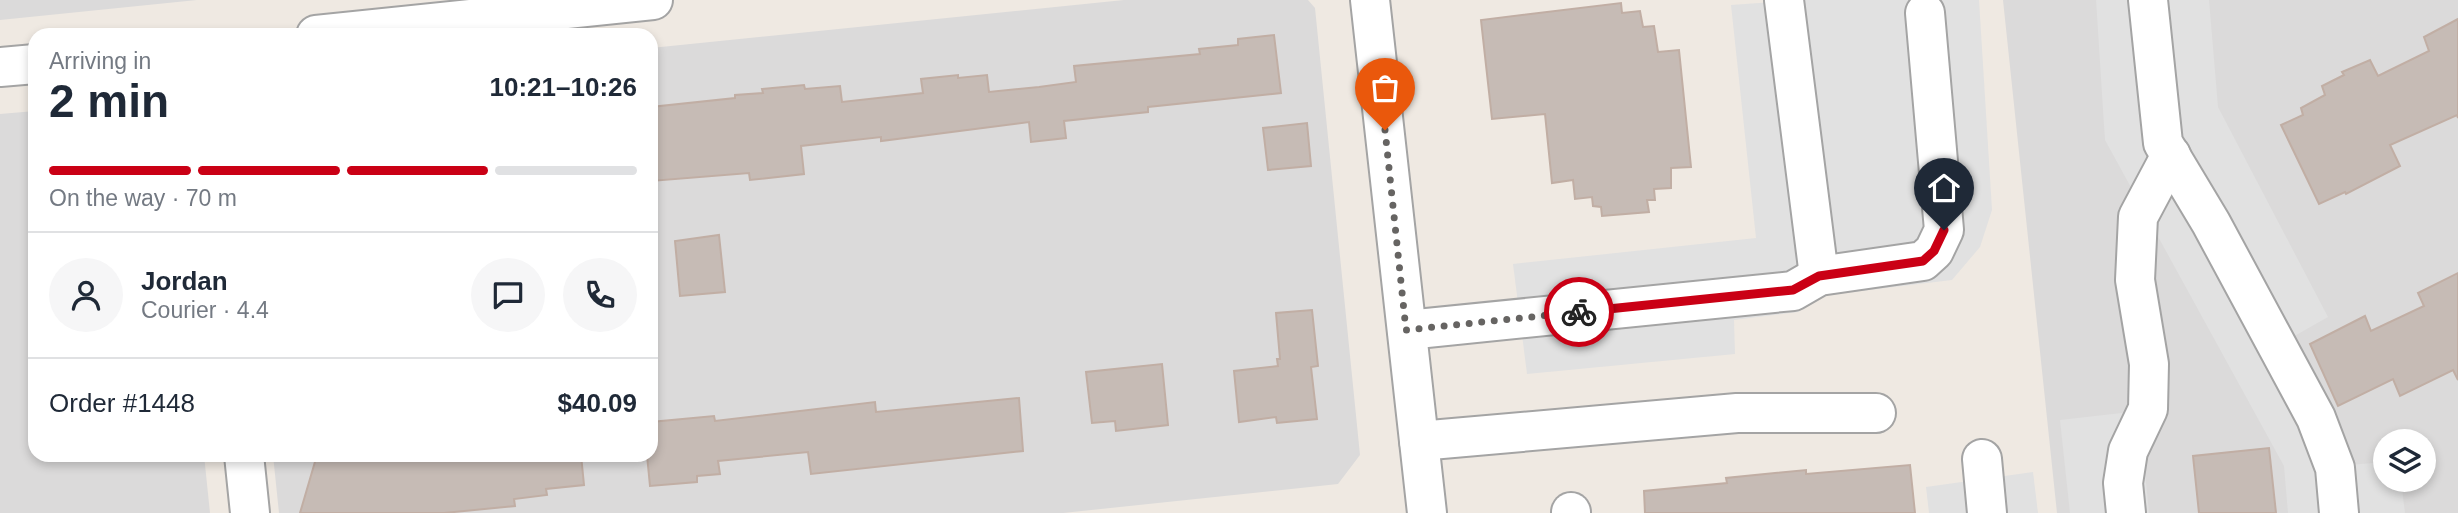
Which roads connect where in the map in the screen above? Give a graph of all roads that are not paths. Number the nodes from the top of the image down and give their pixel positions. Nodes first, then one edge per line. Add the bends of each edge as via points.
1 (653, 0) edge
2 (1370, 0) edge
3 (1784, 0) edge
4 (2148, 0) edge
5 (1925, 13) dead end
6 (383, 28) edge
7 (28, 65) edge
8 (0, 67) edge
9 (2171, 155) junction
10 (1819, 276) junction
11 (1406, 330) junction
12 (1876, 413) dead end
13 (1419, 441) junction
14 (1982, 459) dead end
15 (245, 462) edge
16 (250, 513) edge
17 (1427, 513) edge
18 (1987, 513) edge
19 (2126, 513) edge
20 (2339, 513) edge

1 - 6 street
2 - 11 street
3 - 10 street
4 - 9 street via 2163,143
5 - 10 street via 1944,230 1923,261
7 - 8 street
9 - 19 street via 2138,217 2135,280 2149,364 2148,409 2128,451 2123,483
9 - 20 street via 2316,418 2335,468
10 - 11 street via 1793,290
11 - 13 street
12 - 13 street via 1737,414
13 - 17 street
14 - 18 street
15 - 16 street

